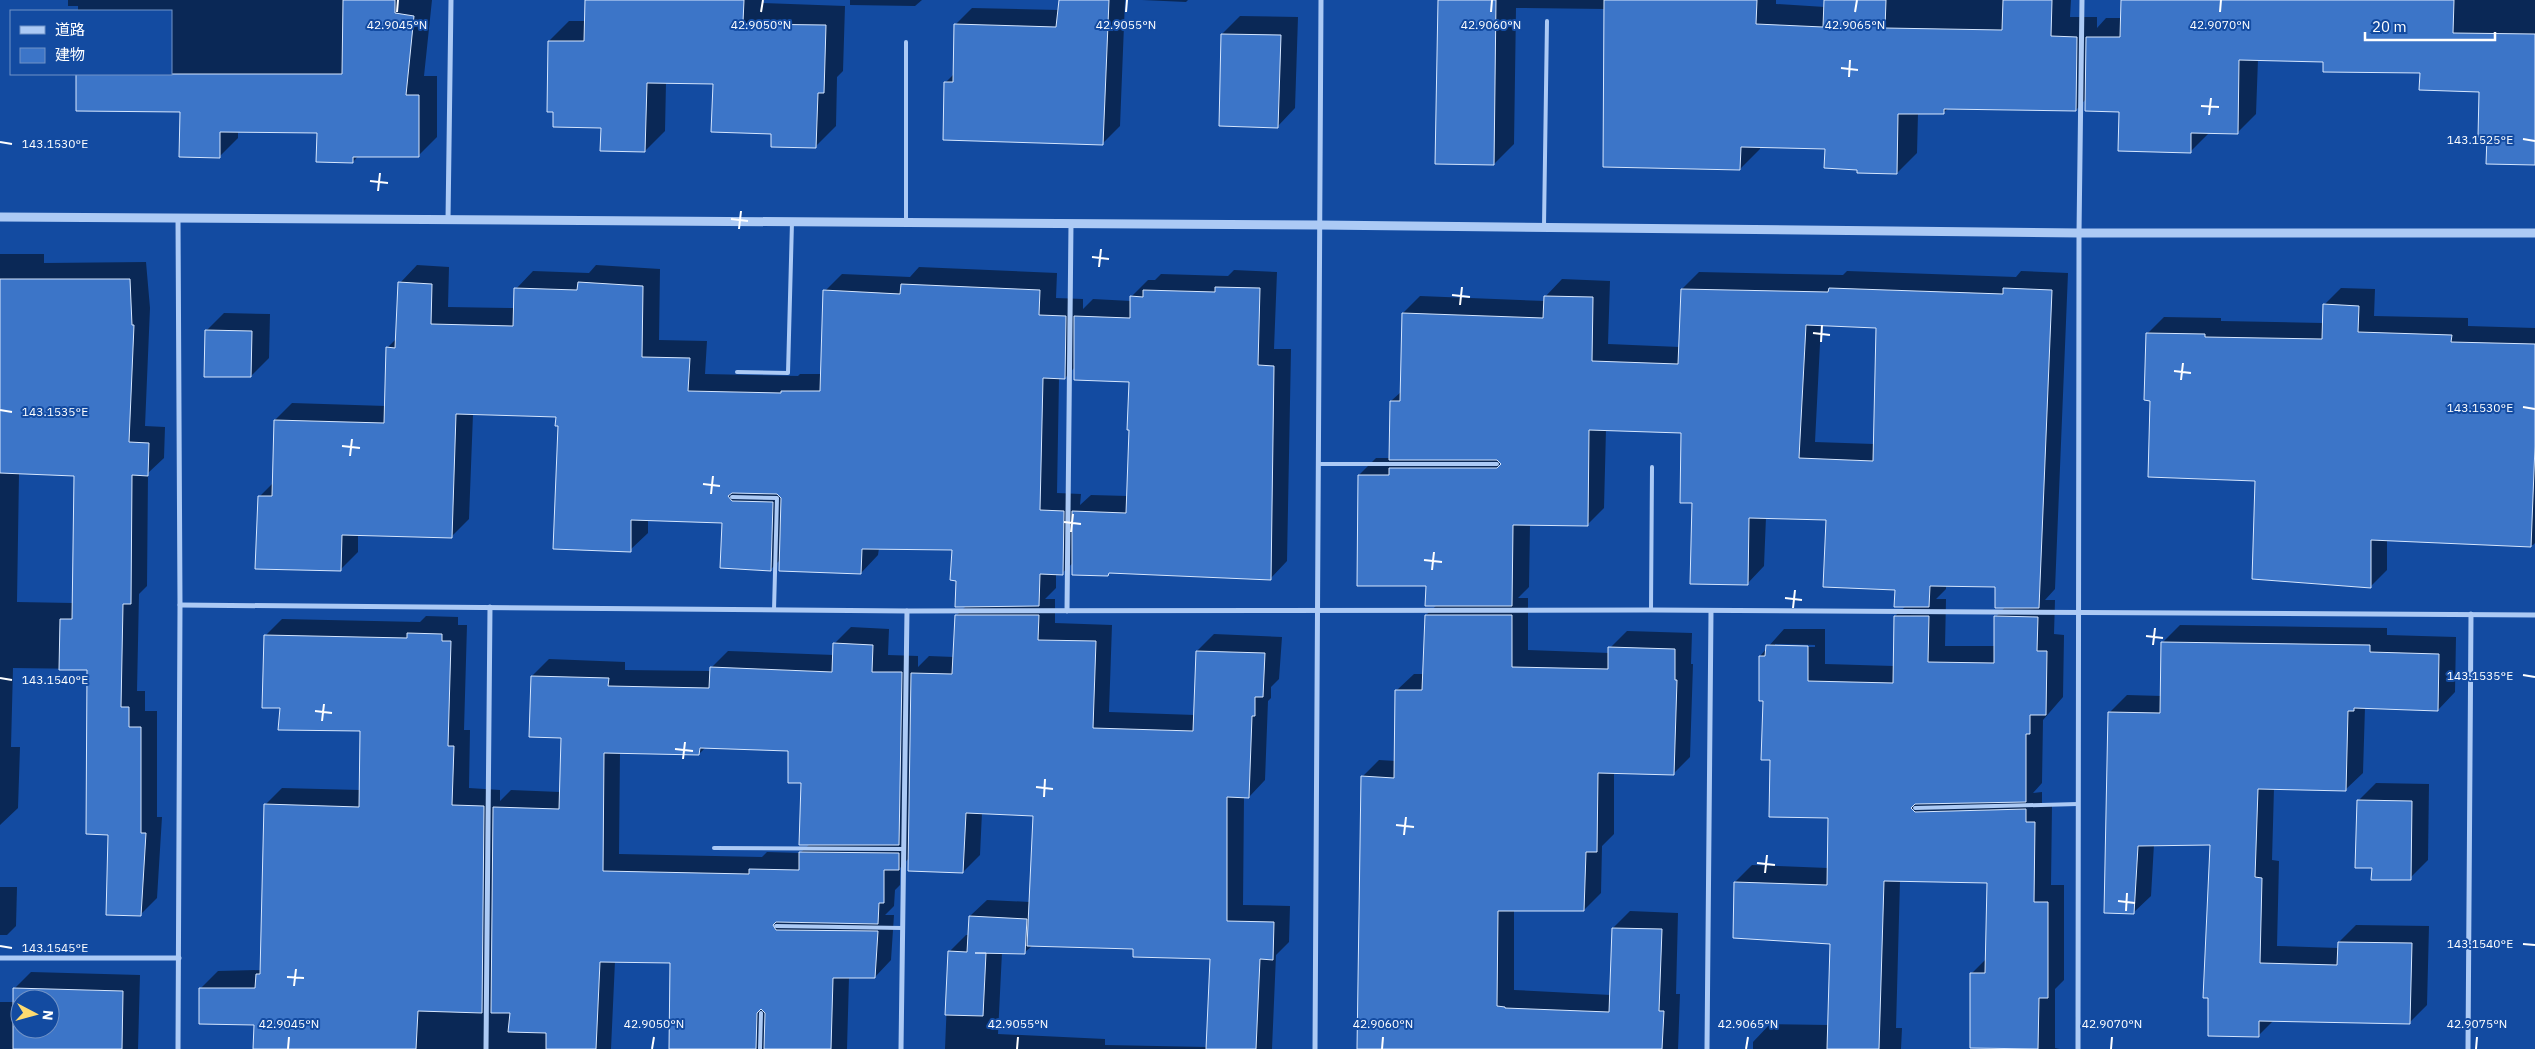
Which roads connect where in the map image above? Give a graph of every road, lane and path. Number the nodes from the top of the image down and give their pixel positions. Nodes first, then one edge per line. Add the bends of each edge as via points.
1 (451, 0) edge
2 (1321, 0) edge
3 (2082, 0) edge
4 (1547, 21) dead end
5 (906, 42) dead end
6 (0, 217) edge
7 (178, 218) junction
8 (448, 220) junction
9 (792, 222) junction
10 (906, 223) junction
11 (1071, 224) junction
12 (1319, 225) junction
13 (1544, 227) junction
14 (2079, 233) junction
15 (2535, 233) edge
16 (738, 372) dead end
17 (1319, 464) junction
18 (1497, 464) dead end
19 (1652, 467) dead end
20 (732, 497) dead end
21 (180, 604) junction
22 (490, 607) junction
23 (774, 610) junction
24 (1318, 610) junction
25 (1651, 610) junction
26 (1711, 610) junction
27 (907, 611) junction
28 (1067, 611) junction
29 (2077, 613) junction
30 (2471, 614) junction
31 (2535, 614) edge
32 (2078, 804) junction
33 (1915, 808) dead end
34 (714, 848) dead end
35 (904, 849) junction
36 (776, 926) dead end
37 (903, 928) junction
38 (0, 958) edge
39 (179, 958) junction
40 (760, 1013) dead end
41 (178, 1049) edge
42 (486, 1049) edge
43 (760, 1049) edge
44 (901, 1049) edge
45 (1315, 1049) edge
46 (1707, 1049) edge
47 (2078, 1049) edge
48 (2468, 1049) edge

1 - 8 street
2 - 12 street
3 - 14 street
4 - 13 lane
5 - 10 lane
6 - 7 street
7 - 8 street
7 - 21 street
8 - 9 street
9 - 10 street
9 - 16 lane via 788,373
10 - 11 street
11 - 12 street
11 - 28 street
12 - 13 street
12 - 17 street
13 - 14 street
14 - 15 street
14 - 29 street
17 - 18 lane
17 - 24 street
19 - 25 lane
20 - 23 lane via 777,498
21 - 22 street
21 - 39 street
22 - 23 street
22 - 42 street
23 - 27 street
24 - 25 street
24 - 28 street
24 - 45 street
25 - 26 street
26 - 29 street
26 - 46 street
27 - 28 street
27 - 35 street
29 - 30 street
29 - 32 street
30 - 31 street
30 - 48 street
32 - 33 lane
32 - 47 street
34 - 35 lane
35 - 37 street
36 - 37 lane
37 - 44 street
38 - 39 street
39 - 41 street
40 - 43 lane

